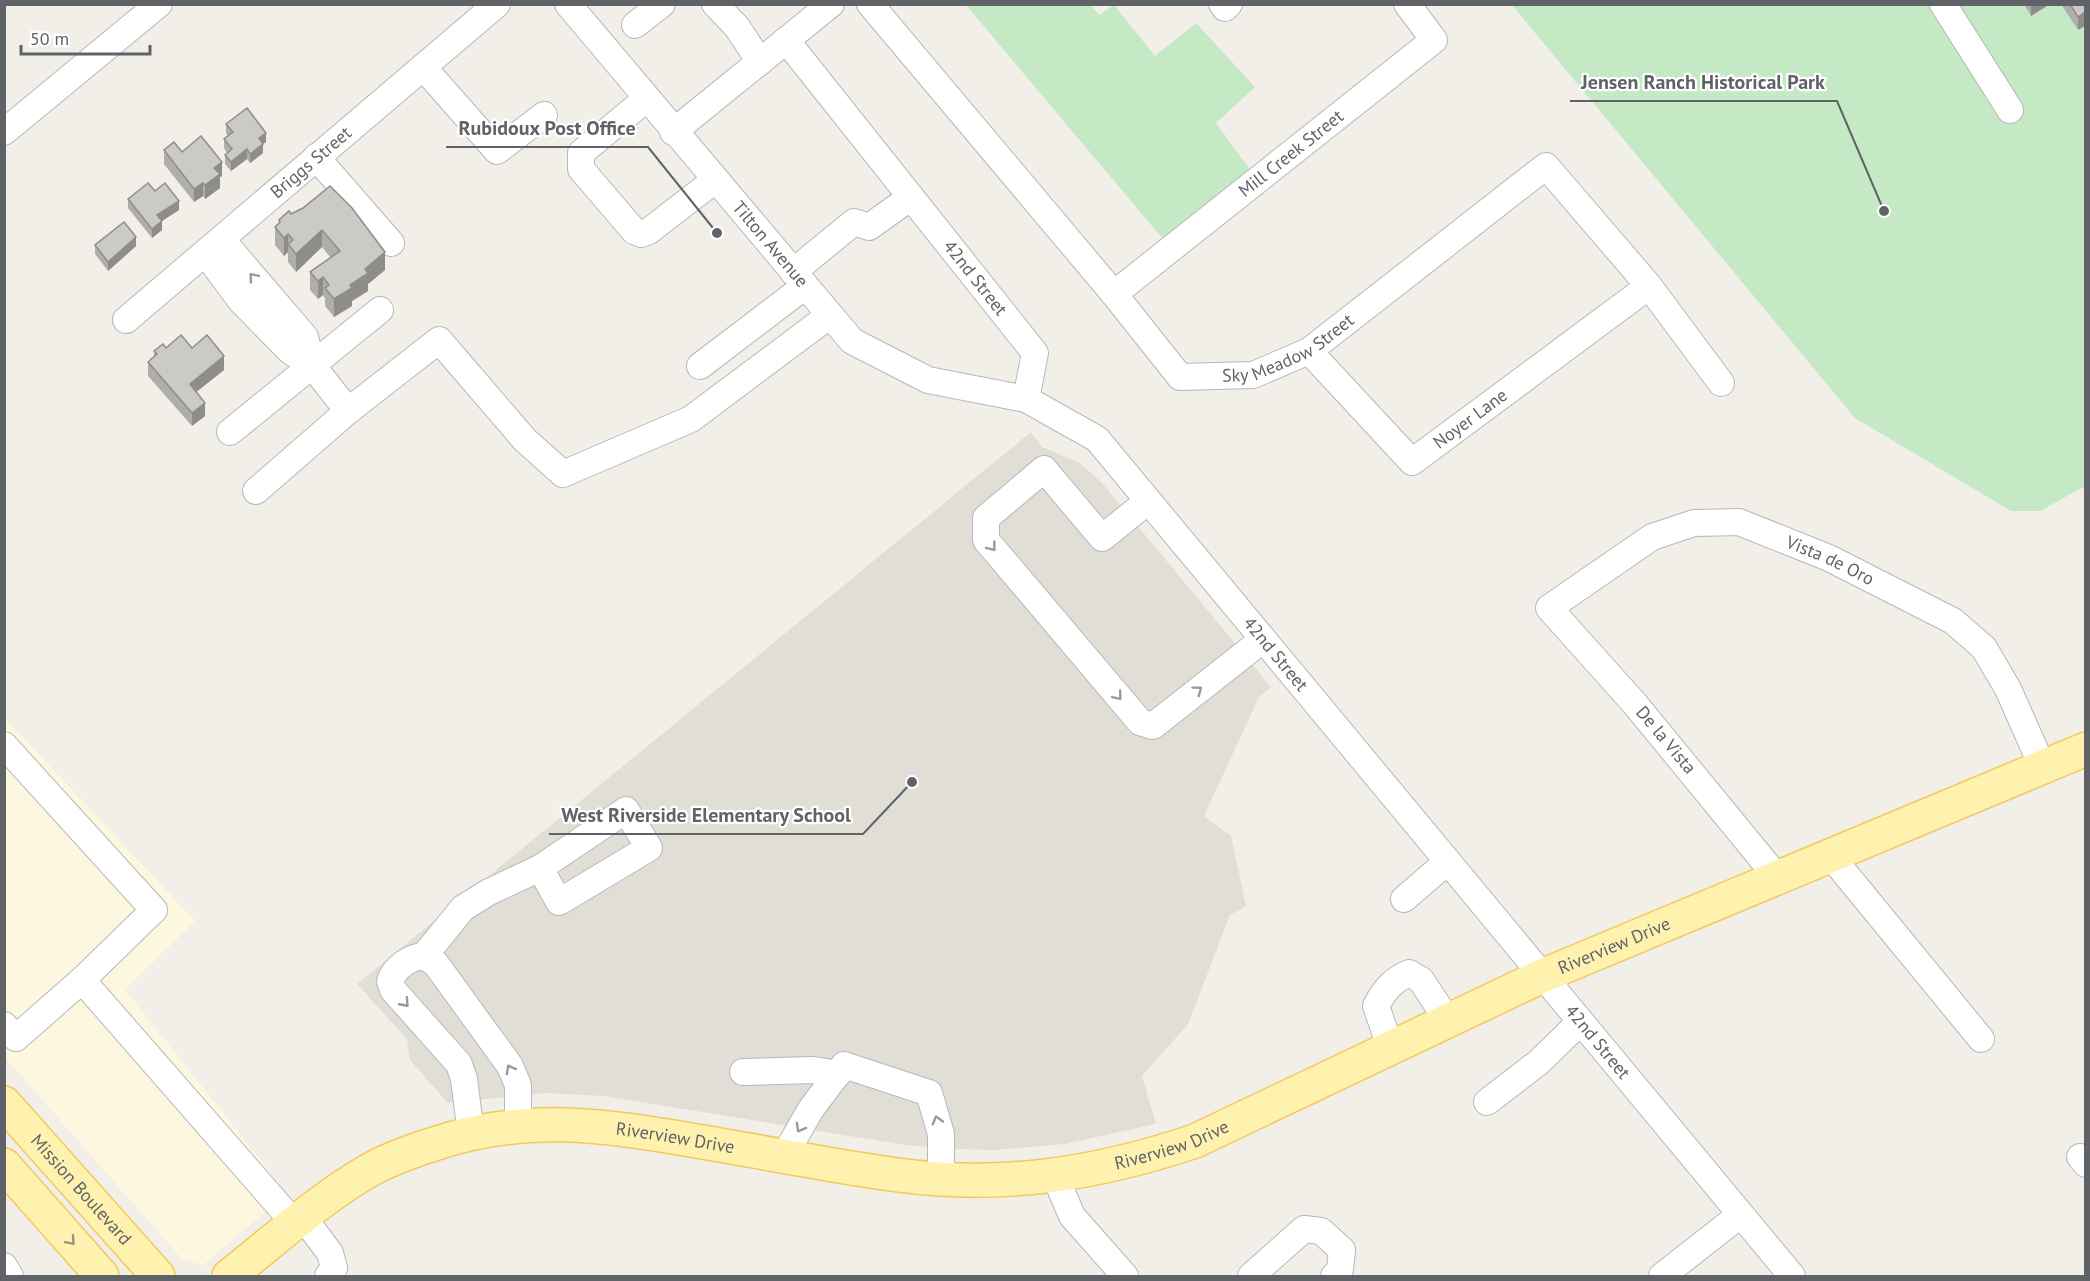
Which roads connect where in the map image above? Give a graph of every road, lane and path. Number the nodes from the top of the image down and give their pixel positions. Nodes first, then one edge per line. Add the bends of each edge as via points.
1 (159, 4) edge
2 (497, 4) edge
3 (568, 4) edge
4 (662, 4) edge
5 (715, 4) edge
6 (831, 4) edge
7 (870, 4) edge
8 (1222, 4) edge
9 (1229, 4) edge
10 (1407, 4) edge
11 (1943, 4) edge
12 (635, 25) dead end
13 (786, 40) junction
14 (760, 62) junction
15 (423, 67) junction
16 (646, 99) junction
17 (2010, 110) dead end
18 (544, 115) dead end
19 (4, 132) edge
20 (673, 132) junction
21 (316, 157) junction
22 (715, 180) junction
23 (911, 196) junction
24 (391, 243) dead end
25 (214, 247) junction
26 (799, 279) junction
27 (1649, 286) junction
28 (1114, 294) junction
29 (380, 310) dead end
30 (830, 315) junction
31 (126, 320) dead end
32 (1309, 351) junction
33 (312, 365) junction
34 (700, 366) dead end
35 (1721, 383) dead end
36 (1026, 399) junction
37 (348, 411) junction
38 (230, 432) dead end
39 (256, 491) dead end
40 (1148, 501) junction
41 (1549, 608) joint
42 (1261, 641) junction
43 (4, 745) edge
44 (2085, 749) edge
45 (2043, 768) junction
46 (1830, 855) junction
47 (1447, 862) junction
48 (540, 868) dead end
49 (1778, 877) junction
50 (1404, 898) dead end
51 (424, 956) junction
52 (1542, 976) junction
53 (82, 980) junction
54 (1448, 1021) junction
55 (1580, 1022) junction
56 (4, 1024) edge
57 (1980, 1039) dead end
58 (1391, 1049) junction
59 (743, 1072) dead end
60 (838, 1074) junction
61 (1487, 1102) dead end
62 (4, 1103) edge
63 (518, 1126) junction
64 (471, 1134) junction
65 (784, 1156) junction
66 (8, 1176) edge
67 (1054, 1176) junction
68 (941, 1178) junction
69 (1740, 1215) junction
70 (299, 1220) junction
71 (4, 1266) edge
72 (1267, 1271) edge
73 (10, 1276) edge
74 (102, 1276) edge
75 (158, 1276) edge
76 (229, 1276) edge
77 (328, 1276) edge
78 (1125, 1276) edge
79 (1334, 1276) edge
80 (1662, 1276) edge
81 (1792, 1276) edge

1 - 19 street
2 - 15 street, Briggs Street
3 - 16 street, Tilton Avenue
4 - 12 street
5 - 14 street
6 - 13 street
7 - 28 street, Sky Meadow Street
8 - 9 street via 1225,8
10 - 28 street, Mill Creek Street via 1434,40
11 - 17 street
13 - 14 street
13 - 23 street, 42nd Street
14 - 20 street
15 - 18 street via 497,151
15 - 21 street, Briggs Street
16 - 20 street, Tilton Avenue
16 - 22 street via 580,153 581,169 634,231 641,234
20 - 22 street, Tilton Avenue
21 - 24 street
21 - 25 street, Briggs Street
22 - 26 street, Tilton Avenue
23 - 26 street via 870,227 854,222
23 - 36 street, 42nd Street via 1035,353
25 - 31 street, Briggs Street
25 - 33 street
26 - 30 street, Tilton Avenue
26 - 34 street
27 - 32 street, Noyer Lane via 1412,462
27 - 32 street, Sky Meadow Street via 1546,166
27 - 35 street, Sky Meadow Street
28 - 32 street, Sky Meadow Street via 1180,377 1254,375
29 - 33 street
30 - 36 street, Tilton Avenue via 852,340 928,380
30 - 37 street via 691,419 563,474 525,440 439,340
33 - 37 street
33 - 38 street
36 - 40 street, 42nd Street via 1097,440
37 - 39 street
40 - 42 street, 42nd Street
40 -> 42 street via 1102,538 1044,469 986,519 986,540 1140,722 1153,726
41 - 45 street, Vista de Oro via 1652,537 1694,523 1739,522 1828,558 1953,621 1984,648 2008,689
41 - 49 street, De la Vista via 1635,704
42 - 47 street, 42nd Street
43 - 53 street via 154,910
44 - 45 main road, Riverview Drive
45 - 46 main road, Riverview Drive
46 - 49 main road, Riverview Drive
46 - 57 street
47 - 50 street
47 - 52 street, 42nd Street
48 - 51 street via 463,908
49 - 52 main road, Riverview Drive
63 -> 51 street via 518,1084 510,1066 436,964
51 -> 64 street via 414,957 393,973 390,981 393,990 459,1064
52 - 54 main road, Riverview Drive
52 - 55 street, 42nd Street
53 - 56 street via 16,1038
53 - 70 street
54 - 58 main road, Riverview Drive
54 - 58 street via 1421,980 1409,974 1397,978 1376,1006
55 - 61 street via 1539,1062
55 - 69 street, 42nd Street
58 - 67 main road, Riverview Drive via 1196,1141 1139,1160
59 - 60 street via 814,1070
60 -> 65 street via 811,1108
68 -> 60 street via 941,1134 929,1092 844,1065
62 - 75 main road, Mission Boulevard
63 - 64 main road, Riverview Drive
63 - 65 main road, Riverview Drive via 608,1126
64 - 70 main road, Riverview Drive via 435,1143 369,1170
65 - 68 main road, Riverview Drive
66 -> 74 main road
67 - 68 main road, Riverview Drive via 979,1181
67 - 78 street via 1072,1216
69 - 80 street
69 - 81 street, 42nd Street
70 - 76 main road, Riverview Drive
70 - 77 street via 330,1253 334,1268
71 - 73 street
72 - 79 street via 1304,1230 1321,1231 1342,1250 1340,1270

